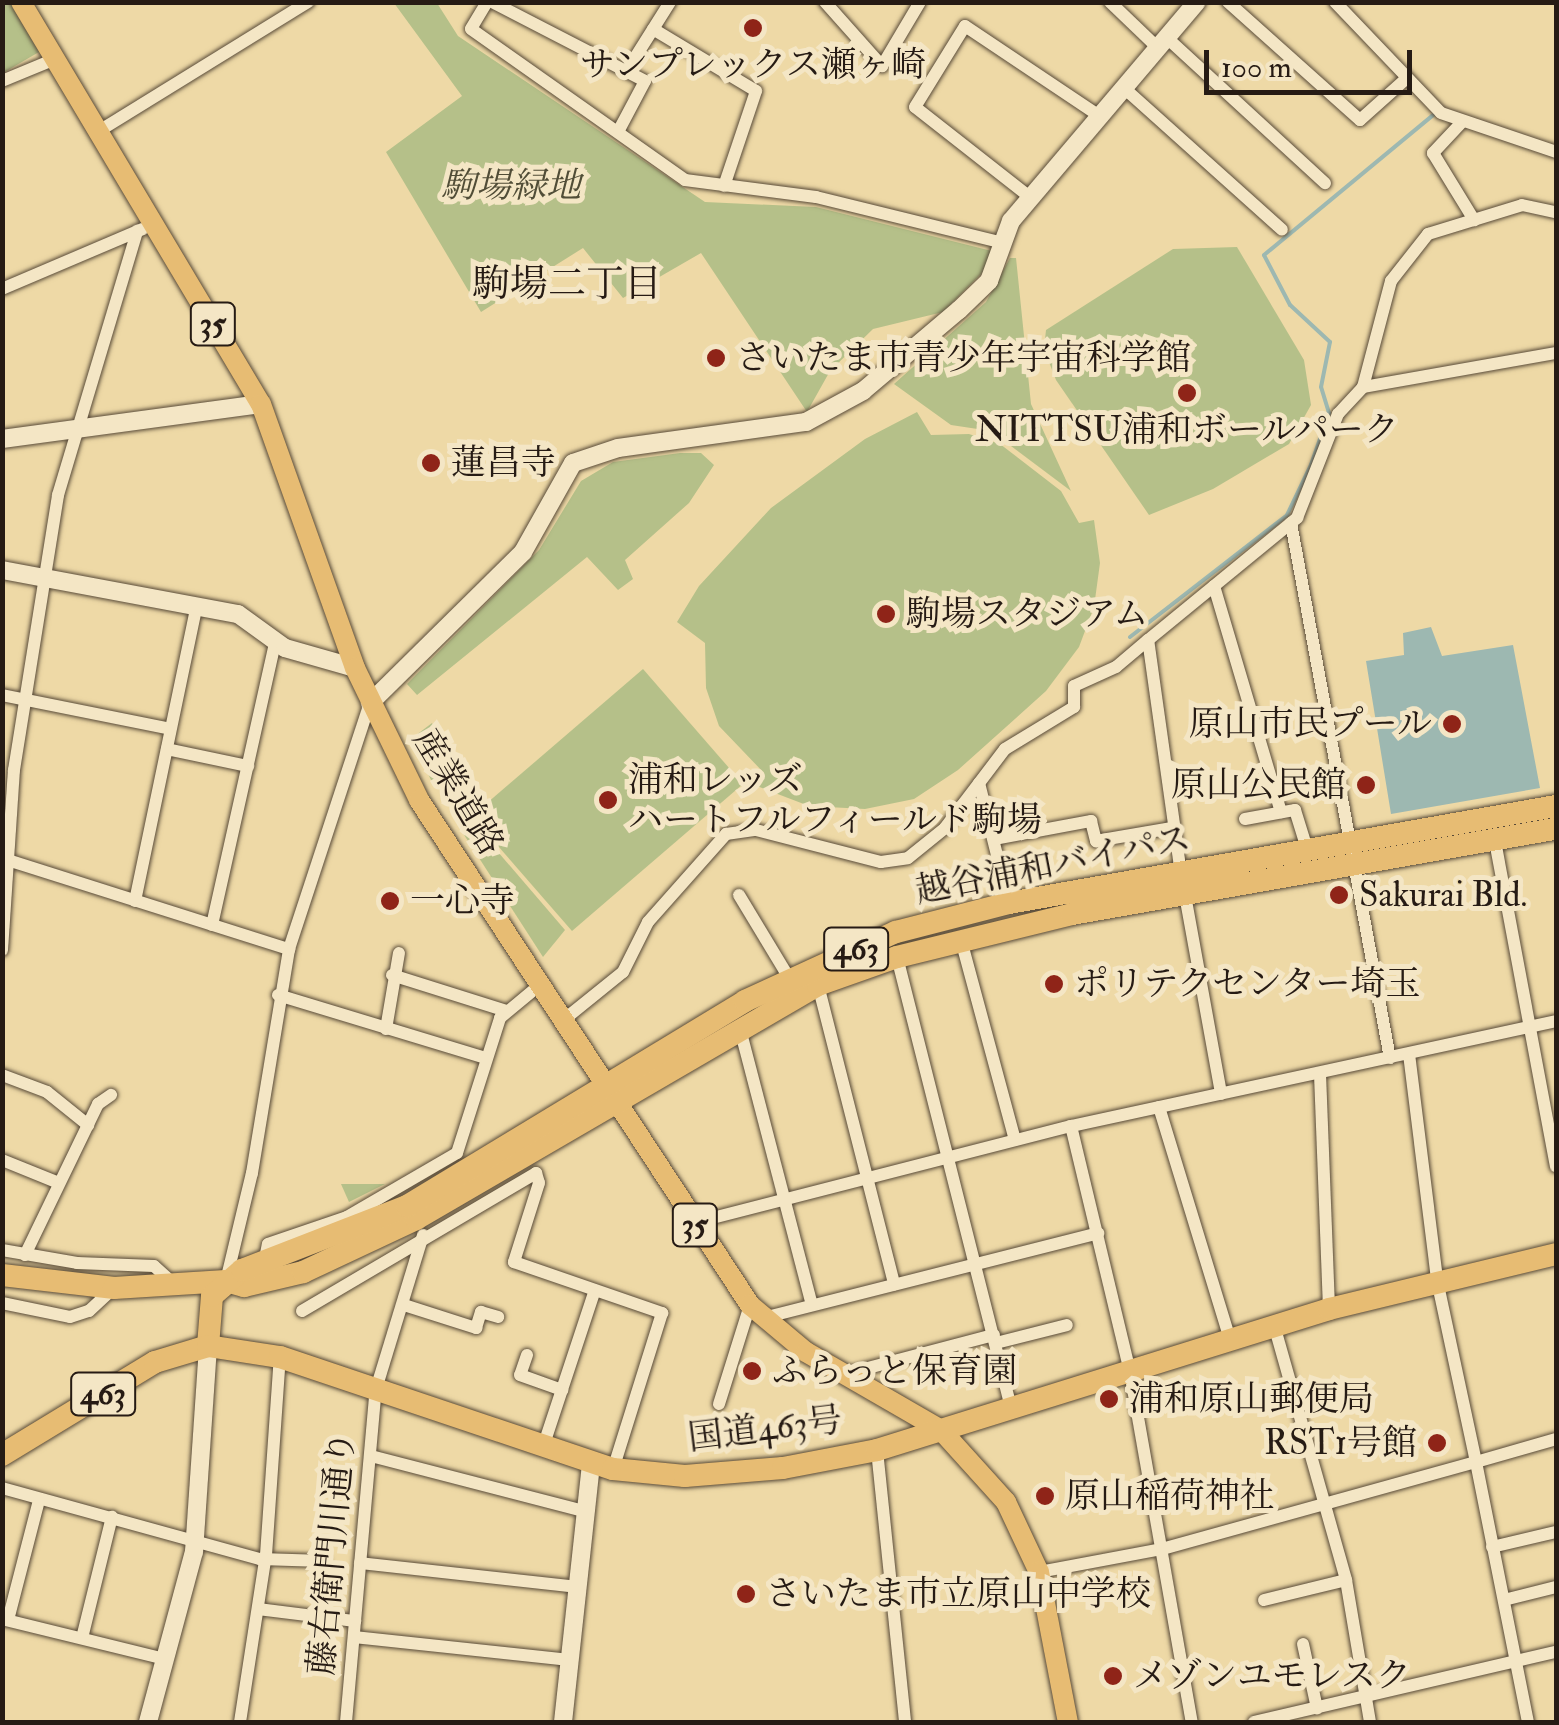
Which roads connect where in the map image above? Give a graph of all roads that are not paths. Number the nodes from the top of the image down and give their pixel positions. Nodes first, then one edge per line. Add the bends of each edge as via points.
1 (21, 2) edge
2 (308, 2) edge
3 (489, 2) edge
4 (670, 2) edge
5 (825, 2) edge
6 (920, 2) edge
7 (1110, 2) edge
8 (1198, 2) edge
9 (1228, 2) edge
10 (1335, 2) edge
11 (653, 28) junction
12 (1162, 42) junction
13 (55, 60) junction
14 (626, 72) junction
15 (1407, 78) junction
16 (2, 81) edge
17 (1124, 88) junction
18 (1101, 117) junction
19 (1463, 121) junction
20 (619, 130) junction
21 (99, 131) junction
22 (1556, 152) edge
23 (1325, 182) dead end
24 (724, 186) junction
25 (1032, 198) junction
26 (1555, 208) edge
27 (1474, 220) junction
28 (146, 228) junction
29 (1282, 230) dead end
30 (1003, 243) junction
31 (2, 289) edge
32 (1556, 353) edge
33 (1363, 388) junction
34 (261, 404) junction
35 (77, 429) junction
36 (2, 440) edge
37 (1291, 524) junction
38 (2, 570) edge
39 (44, 578) junction
40 (1214, 586) junction
41 (197, 605) junction
42 (1148, 640) junction
43 (275, 643) junction
44 (355, 668) junction
45 (2, 695) edge
46 (24, 698) junction
47 (370, 703) junction
48 (170, 729) junction
49 (167, 749) junction
50 (248, 766) junction
51 (979, 783) junction
52 (1556, 806) edge
53 (1281, 812) junction
54 (1245, 818) dead end
55 (1172, 828) junction
56 (1556, 829) edge
57 (994, 839) junction
58 (1496, 841) junction
59 (1308, 852) junction
60 (1353, 855) junction
61 (11, 862) junction
62 (1183, 884) junction
63 (739, 894) dead end
64 (6, 899) edge
65 (135, 901) junction
66 (1009, 903) junction
67 (212, 925) junction
68 (960, 936) junction
69 (289, 949) junction
70 (2, 950) edge
71 (399, 953) dead end
72 (897, 956) junction
73 (392, 975) junction
74 (789, 978) junction
75 (542, 983) junction
76 (818, 985) junction
77 (278, 995) junction
78 (506, 1011) junction
79 (566, 1018) junction
80 (1556, 1022) edge
81 (739, 1027) junction
82 (1531, 1027) junction
83 (386, 1028) junction
84 (1409, 1054) junction
85 (486, 1058) junction
86 (1390, 1058) junction
87 (1320, 1074) junction
88 (2, 1075) edge
89 (615, 1091) junction
90 (1221, 1094) junction
91 (111, 1096) dead end
92 (1159, 1107) junction
93 (88, 1125) junction
94 (1071, 1126) junction
95 (1015, 1140) junction
96 (950, 1157) junction
97 (2, 1160) edge
98 (1556, 1166) edge
99 (870, 1177) junction
100 (60, 1183) junction
101 (783, 1199) junction
102 (414, 1211) junction
103 (693, 1223) junction
104 (1098, 1233) junction
105 (2, 1250) edge
106 (1556, 1254) edge
107 (26, 1255) junction
108 (977, 1264) junction
109 (2, 1275) edge
110 (1437, 1280) junction
111 (226, 1281) junction
112 (894, 1284) junction
113 (176, 1286) junction
114 (114, 1288) junction
115 (595, 1290) junction
116 (2, 1303) edge
117 (404, 1305) junction
118 (812, 1305) junction
119 (1329, 1308) junction
120 (302, 1311) dead end
121 (756, 1311) junction
122 (498, 1317) dead end
123 (1067, 1325) dead end
124 (1274, 1325) junction
125 (995, 1339) junction
126 (1230, 1339) junction
127 (208, 1346) junction
128 (527, 1355) dead end
129 (280, 1357) junction
130 (1130, 1372) junction
131 (845, 1374) junction
132 (376, 1389) junction
133 (562, 1390) junction
134 (719, 1404) dead end
135 (1012, 1410) junction
136 (941, 1430) junction
137 (1556, 1439) edge
138 (543, 1447) junction
139 (877, 1450) junction
140 (2, 1455) edge
141 (371, 1456) junction
142 (1476, 1462) junction
143 (602, 1466) junction
144 (2, 1488) edge
145 (38, 1500) junction
146 (1326, 1506) junction
147 (587, 1512) junction
148 (112, 1517) junction
149 (1556, 1532) edge
150 (195, 1541) junction
151 (1492, 1546) junction
152 (1162, 1549) junction
153 (266, 1555) junction
154 (324, 1561) dead end
155 (360, 1563) junction
156 (1039, 1572) junction
157 (1346, 1580) junction
158 (577, 1586) junction
159 (1556, 1587) edge
160 (1264, 1600) dead end
161 (1504, 1600) junction
162 (258, 1609) junction
163 (6, 1619) edge
164 (355, 1621) junction
165 (82, 1638) junction
166 (354, 1638) junction
167 (1303, 1644) dead end
168 (1556, 1652) edge
169 (164, 1659) junction
170 (570, 1660) junction
171 (1517, 1661) junction
172 (1366, 1696) junction
173 (1317, 1708) junction
174 (148, 1722) edge
175 (240, 1722) edge
176 (346, 1722) edge
177 (563, 1722) edge
178 (905, 1722) edge
179 (1068, 1722) edge
180 (1192, 1722) edge
181 (1254, 1722) edge
182 (1370, 1722) edge
183 (1528, 1722) edge

1 - 13 main road, 産業道路 / 35
2 - 21 street
3 - 14 street
3 - 20 street via 471,29
4 - 11 street
5 - 6 street via 882,66
7 - 12 street
8 - 12 street
9 - 15 street via 1360,120
10 - 15 street
11 - 14 street
11 - 24 street via 756,92
12 - 17 street
12 - 23 street
13 - 16 street
13 - 21 main road, 産業道路 / 35
14 - 20 street via 645,81
15 - 19 street via 1441,114
17 - 18 street
17 - 29 street
18 - 25 street
18 - 25 street via 965,26 914,107
19 - 22 street
19 - 27 street via 1433,154
20 - 24 street via 685,180
21 - 28 main road, 産業道路 / 35
24 - 30 street via 816,197
25 - 30 street
26 - 27 street via 1522,205
27 - 33 street via 1428,234 1391,281
28 - 31 street
28 - 34 main road, 産業道路 / 35
28 - 35 street
30 - 47 street via 983,289 836,409 769,430 618,448 574,463 522,552
32 - 33 street
33 - 37 street via 1338,414
34 - 35 street
34 - 44 main road, 産業道路 / 35
35 - 36 street
35 - 39 street
37 - 40 street
37 - 60 street
38 - 39 street
39 - 41 street
39 - 46 street
40 - 42 street
40 - 53 street
41 - 43 street via 238,614
41 - 48 street
42 - 51 street via 1116,667 1074,686 1074,707 1004,749
42 - 55 street
43 - 44 street
43 - 50 street
44 - 47 main road, 産業道路 / 35
45 - 46 street
46 - 48 street
46 - 61 street
47 - 69 street
47 - 75 main road, 産業道路 / 35 via 419,800
48 - 49 street
49 - 50 street
49 - 65 street
50 - 67 street
51 - 57 street
51 - 79 street via 945,828 908,858 882,862 756,830 726,834 648,922 623,972
52 - 60 highway, 越谷浦和バイパス / 463
53 - 54 street
53 - 59 street via 1295,810
55 - 57 street via 1096,841 1091,821
55 - 62 street
56 - 58 highway, 越谷浦和バイパス / 463
57 - 66 street
58 - 60 highway, 越谷浦和バイパス / 463
58 - 82 street
59 - 60 highway, 越谷浦和バイパス / 463
59 - 62 highway, 越谷浦和バイパス / 463
60 - 62 highway, 越谷浦和バイパス / 463
60 - 86 street
61 - 64 street
61 - 65 street
62 - 66 highway, 越谷浦和バイパス / 463
62 - 68 highway, 越谷浦和バイパス / 463
62 - 90 street
63 - 74 street
64 - 70 street
65 - 67 street
66 - 74 highway, 越谷浦和バイパス / 463 via 896,932
67 - 69 street
68 - 72 highway, 越谷浦和バイパス / 463
68 - 95 street
69 - 77 street
71 - 73 street
72 - 76 highway, 越谷浦和バイパス / 463
72 - 96 street
73 - 78 street
73 - 83 street
74 - 89 highway, 越谷浦和バイパス / 463
75 - 78 street
75 - 79 main road, 産業道路 / 35
76 - 81 highway, 越谷浦和バイパス / 463
76 - 99 street
77 - 83 street
77 - 111 street via 252,1172
78 - 85 street
79 - 89 main road, 産業道路 / 35
80 - 82 street
81 - 89 highway, 越谷浦和バイパス / 463
81 - 101 street
82 - 84 street
82 - 98 street
83 - 85 street
84 - 86 street
84 - 110 street
85 - 102 street via 457,1153
86 - 87 street
87 - 90 street
87 - 119 street
88 - 93 street via 47,1092
89 - 102 highway, 越谷浦和バイパス / 463
89 - 103 main road, 産業道路 / 35
90 - 92 street
91 - 93 street
92 - 94 street
92 - 126 street
93 - 100 street
94 - 95 street
94 - 104 street
95 - 96 street
96 - 99 street
96 - 108 street
97 - 100 street
99 - 101 street
99 - 112 street
100 - 107 street
101 - 103 street
101 - 118 street
102 - 111 highway, 越谷浦和バイパス / 463
102 - 111 highway, 越谷浦和バイパス / 463 via 303,1272 244,1286
102 - 115 street via 536,1173 539,1182 514,1262
102 - 117 street, 藤右衛門川通り
102 - 120 street
103 - 121 main road, 産業道路 / 35
104 - 108 street
104 - 130 street
105 - 107 street
106 - 110 highway, 国道463号 / 463
107 - 113 street via 154,1266
108 - 112 street
108 - 125 street
109 - 114 highway, 越谷浦和バイパス / 463
110 - 119 highway, 国道463号 / 463
110 - 142 street
111 - 113 highway, 越谷浦和バイパス / 463
111 - 127 highway via 212,1296
112 - 118 street
113 - 114 highway, 越谷浦和バイパス / 463
114 - 116 street via 89,1311 70,1317
115 - 133 street
115 - 143 street via 662,1313
117 - 122 street via 476,1328 481,1312
117 - 132 street, 藤右衛門川通り
118 - 121 street
119 - 124 highway, 国道463号 / 463
121 - 131 main road, 産業道路 / 35
121 - 134 street
123 - 125 street
124 - 126 highway, 国道463号 / 463
124 - 146 street
125 - 131 street
125 - 135 street
126 - 130 highway, 国道463号 / 463
127 - 129 highway, 国道463号 / 463
127 - 140 highway, 国道463号 / 463 via 155,1362
127 - 150 street
128 - 133 street via 520,1376
129 - 132 highway, 国道463号 / 463
129 - 153 street
130 - 135 highway, 国道463号 / 463
130 - 152 street
131 - 136 main road, 産業道路 / 35
132 - 138 highway, 国道463号 / 463
132 - 141 street, 藤右衛門川通り
133 - 138 street
135 - 136 highway, 国道463号 / 463
136 - 139 highway, 国道463号 / 463
136 - 156 main road, 産業道路 / 35 via 1006,1502
137 - 142 street
138 - 143 highway, 国道463号 / 463
139 - 143 highway, 国道463号 / 463 via 729,1473
139 - 178 street
141 - 147 street
141 - 155 street, 藤右衛門川通り
142 - 146 street
142 - 151 street
143 - 147 street
144 - 145 street
145 - 148 street
145 - 163 street
146 - 152 street
146 - 157 street
147 - 158 street
148 - 150 street
148 - 165 street
149 - 151 street
150 - 153 street
150 - 169 street
151 - 161 street
152 - 156 street
152 - 180 street
153 - 154 street
153 - 162 street
155 - 158 street
155 - 164 street, 藤右衛門川通り
156 - 179 main road, 産業道路 / 35
157 - 160 street
157 - 172 street
158 - 170 street
159 - 161 street
161 - 171 street
162 - 164 street
162 - 175 street
163 - 165 street
164 - 166 street, 藤右衛門川通り
165 - 169 street
166 - 170 street
166 - 176 street, 藤右衛門川通り
167 - 173 street
168 - 171 street
169 - 174 street
170 - 177 street
171 - 172 street
171 - 183 street
172 - 173 street
172 - 182 street
173 - 181 street

